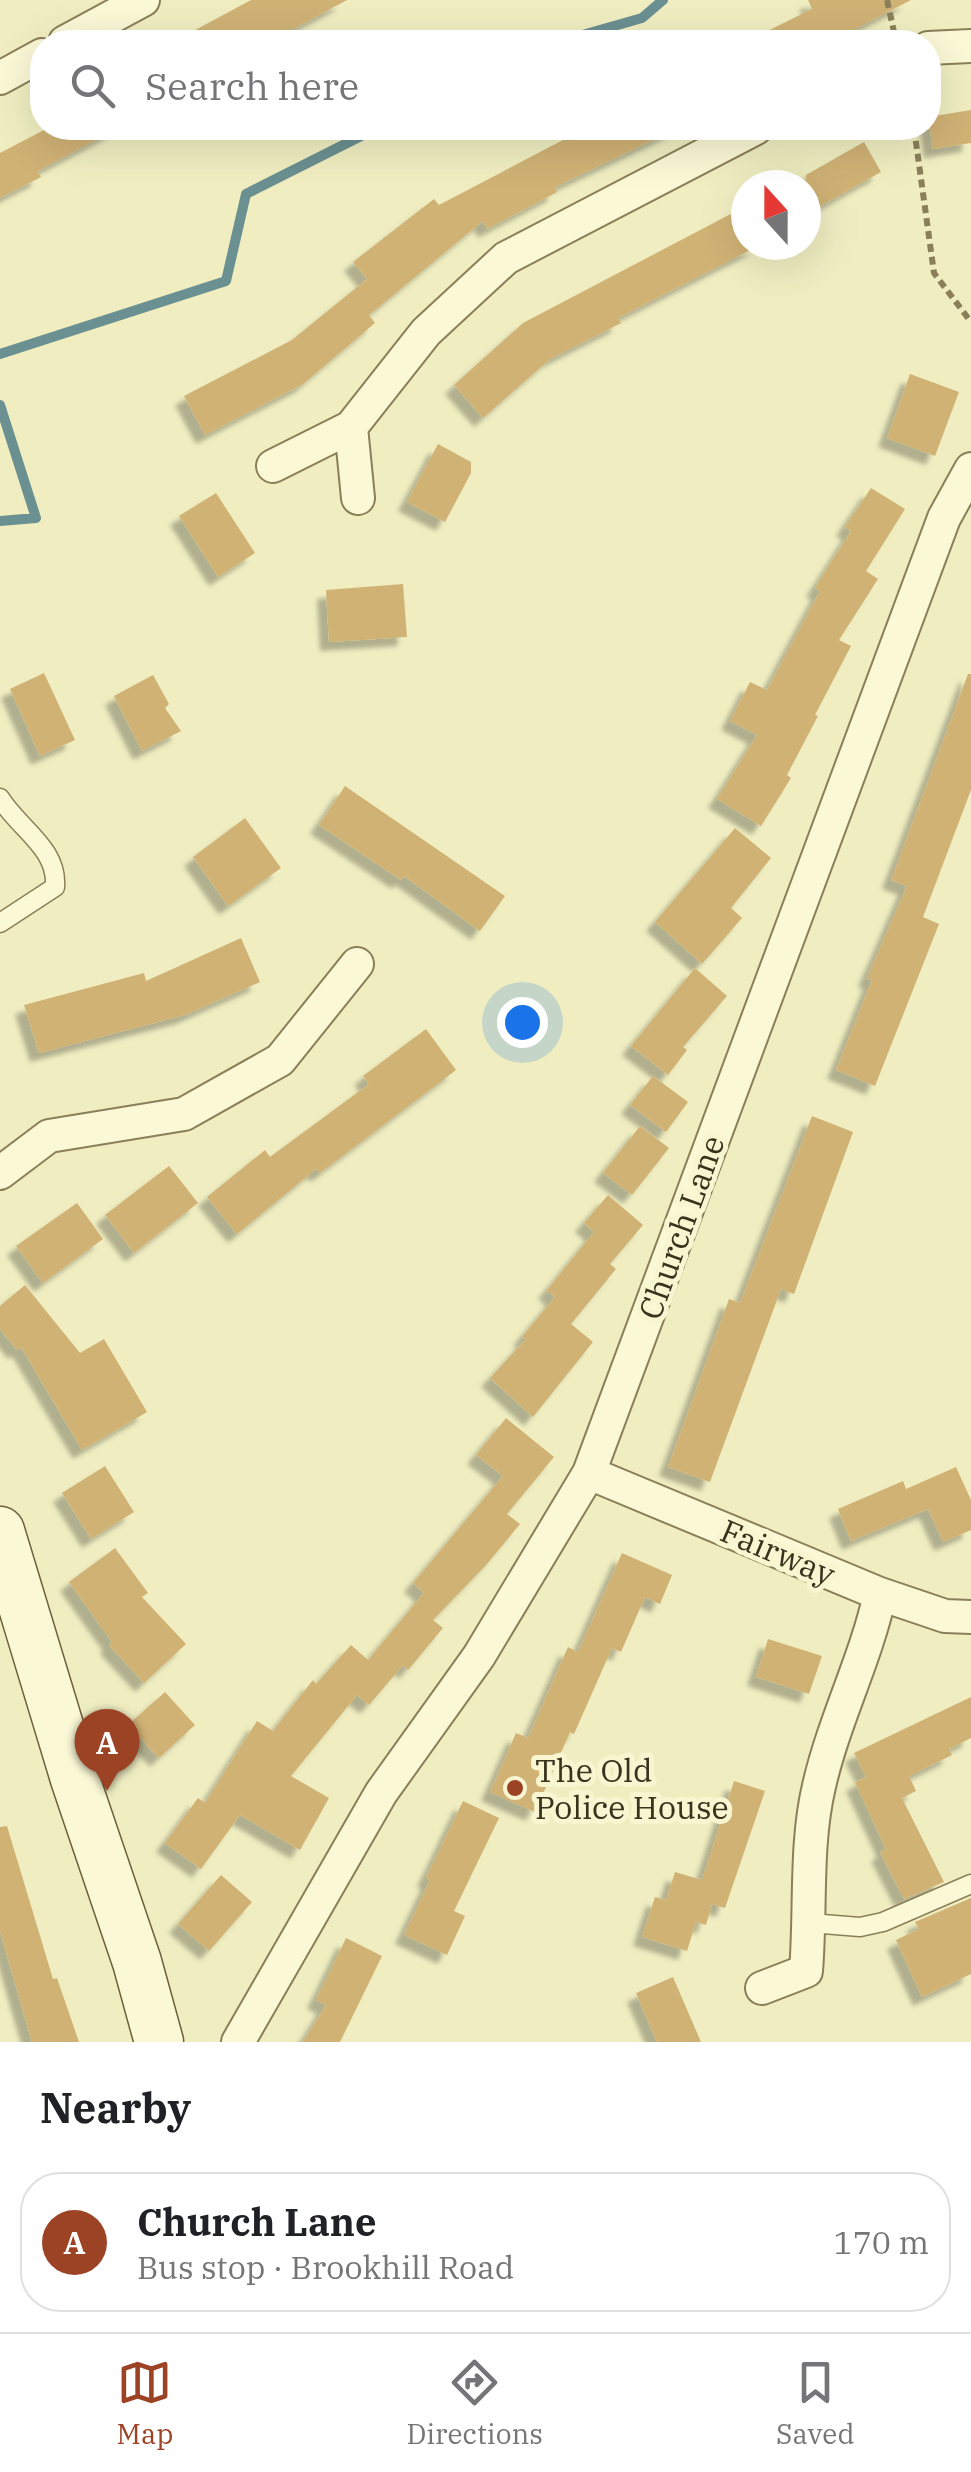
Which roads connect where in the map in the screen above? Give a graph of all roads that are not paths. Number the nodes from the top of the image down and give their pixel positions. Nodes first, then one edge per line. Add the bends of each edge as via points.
1 (143, 0) edge
2 (87, 30) edge
3 (971, 46) edge
4 (941, 47) edge
5 (30, 62) edge
6 (0, 78) edge
7 (733, 140) edge
8 (351, 426) junction
9 (273, 466) dead end
10 (971, 468) edge
11 (358, 498) dead end
12 (0, 798) edge
13 (0, 923) edge
14 (356, 964) dead end
15 (0, 1173) edge
16 (589, 1474) junction
17 (0, 1531) edge
18 (880, 1594) junction
19 (971, 1616) edge
20 (971, 1884) edge
21 (810, 1923) junction
22 (762, 1988) dead end
23 (159, 2042) edge
24 (238, 2042) edge

1 - 2 street
3 - 4 street
5 - 6 street
7 - 8 street via 506,258 426,332
8 - 9 street
8 - 11 street
10 - 16 street, Church Lane via 944,518
12 - 13 lane via 56,873 55,887
14 - 15 street via 280,1060 184,1114 48,1136
16 - 18 street, Fairway
16 - 24 street, Church Lane via 479,1656 382,1793
17 - 23 street
18 - 19 street, Fairway via 945,1616
18 - 21 street via 818,1791
20 - 21 lane via 883,1922
21 - 22 street via 806,1971

